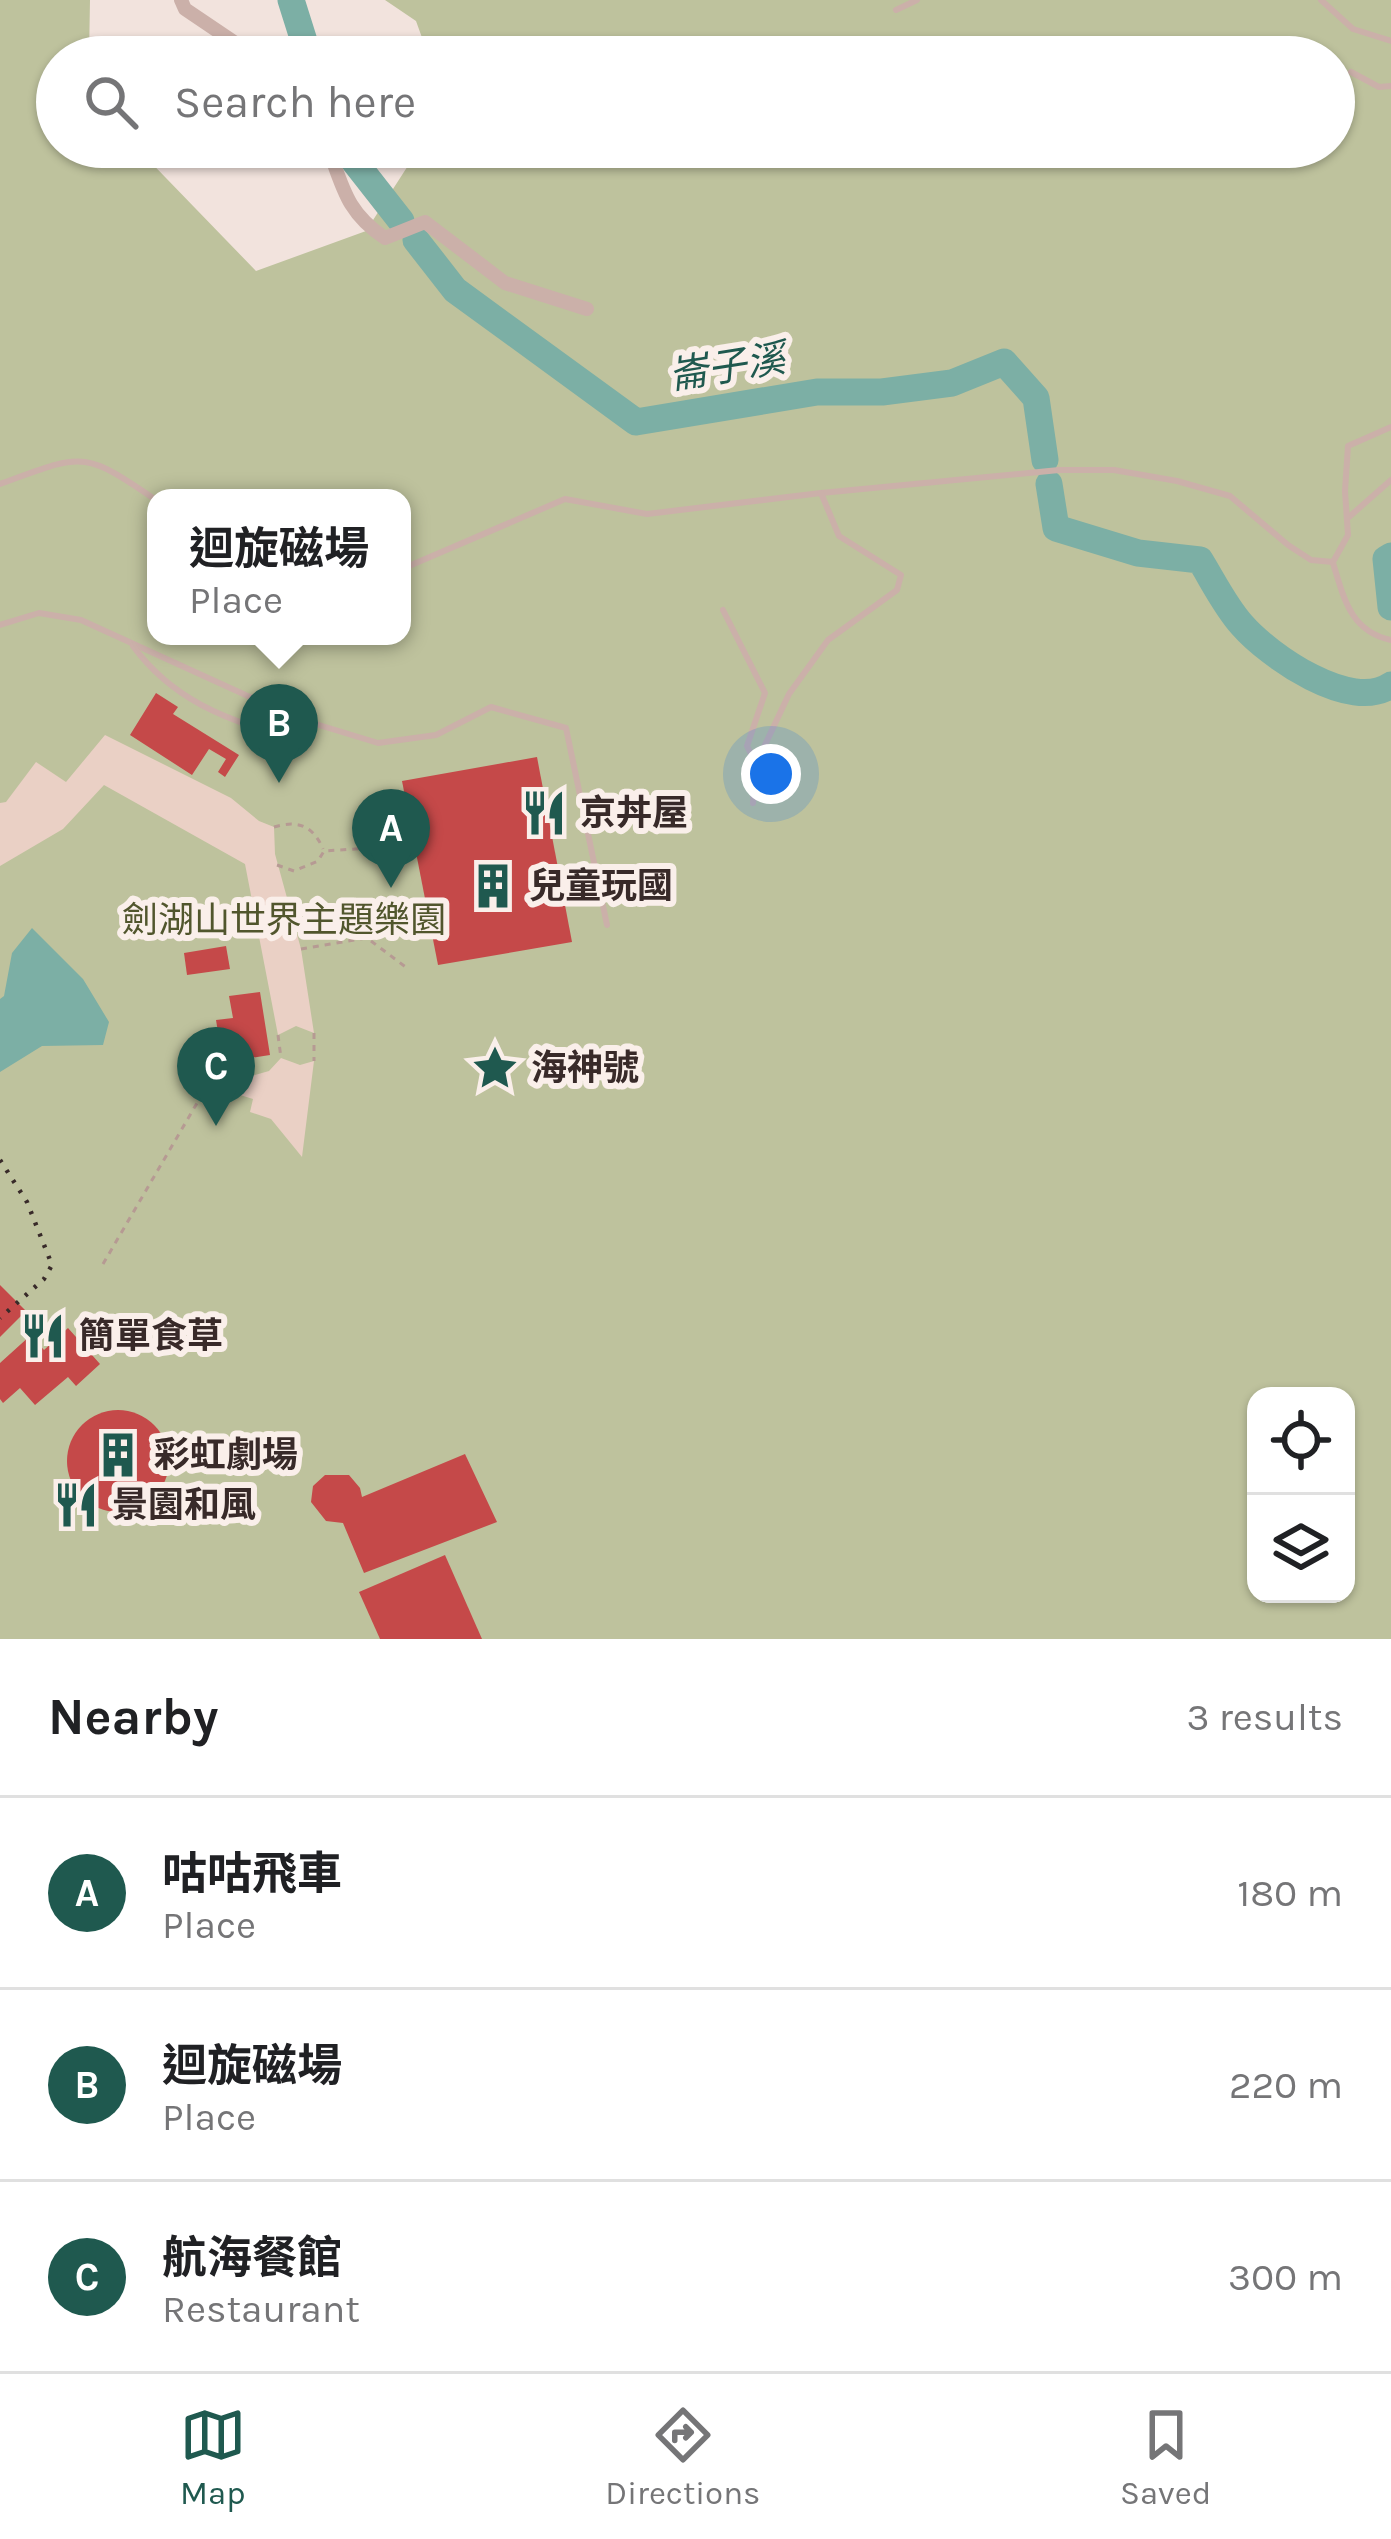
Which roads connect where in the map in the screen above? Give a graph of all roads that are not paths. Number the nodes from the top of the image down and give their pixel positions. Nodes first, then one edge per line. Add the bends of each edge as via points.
1 (181, 0) edge
2 (917, 0) edge
3 (1321, 0) edge
4 (896, 10) dead end
5 (225, 36) edge
6 (1391, 41) edge
7 (1355, 74) edge
8 (1391, 86) edge
9 (336, 168) edge
10 (587, 309) dead end
11 (1391, 427) edge
12 (1391, 480) edge
13 (0, 484) edge
14 (820, 493) junction
15 (147, 495) edge
16 (1347, 519) junction
17 (1333, 562) junction
18 (411, 565) edge
19 (723, 610) dead end
20 (0, 625) edge
21 (1391, 640) edge
22 (131, 643) junction
23 (285, 737) dead end
24 (755, 764) junction
25 (753, 803) dead end
26 (607, 925) dead end

1 - 5 street
2 - 4 lane
3 - 6 lane via 1353,29
7 - 8 lane
9 - 10 street via 350,207 385,238 425,222 505,283
11 - 16 lane via 1348,446
12 - 16 lane
13 - 15 lane via 62,461 90,460
14 - 17 lane via 1114,470 1230,496 1311,560
14 - 18 lane via 647,514 565,499
14 - 24 lane via 839,536 901,575 897,590 828,640
16 - 17 lane
17 - 21 lane via 1347,605 1370,635
19 - 24 lane via 765,693 748,746
20 - 22 lane via 39,613 81,620
22 - 23 lane via 184,696 223,719
22 - 26 lane via 296,718 378,742 436,735 491,707 566,728
24 - 25 lane

